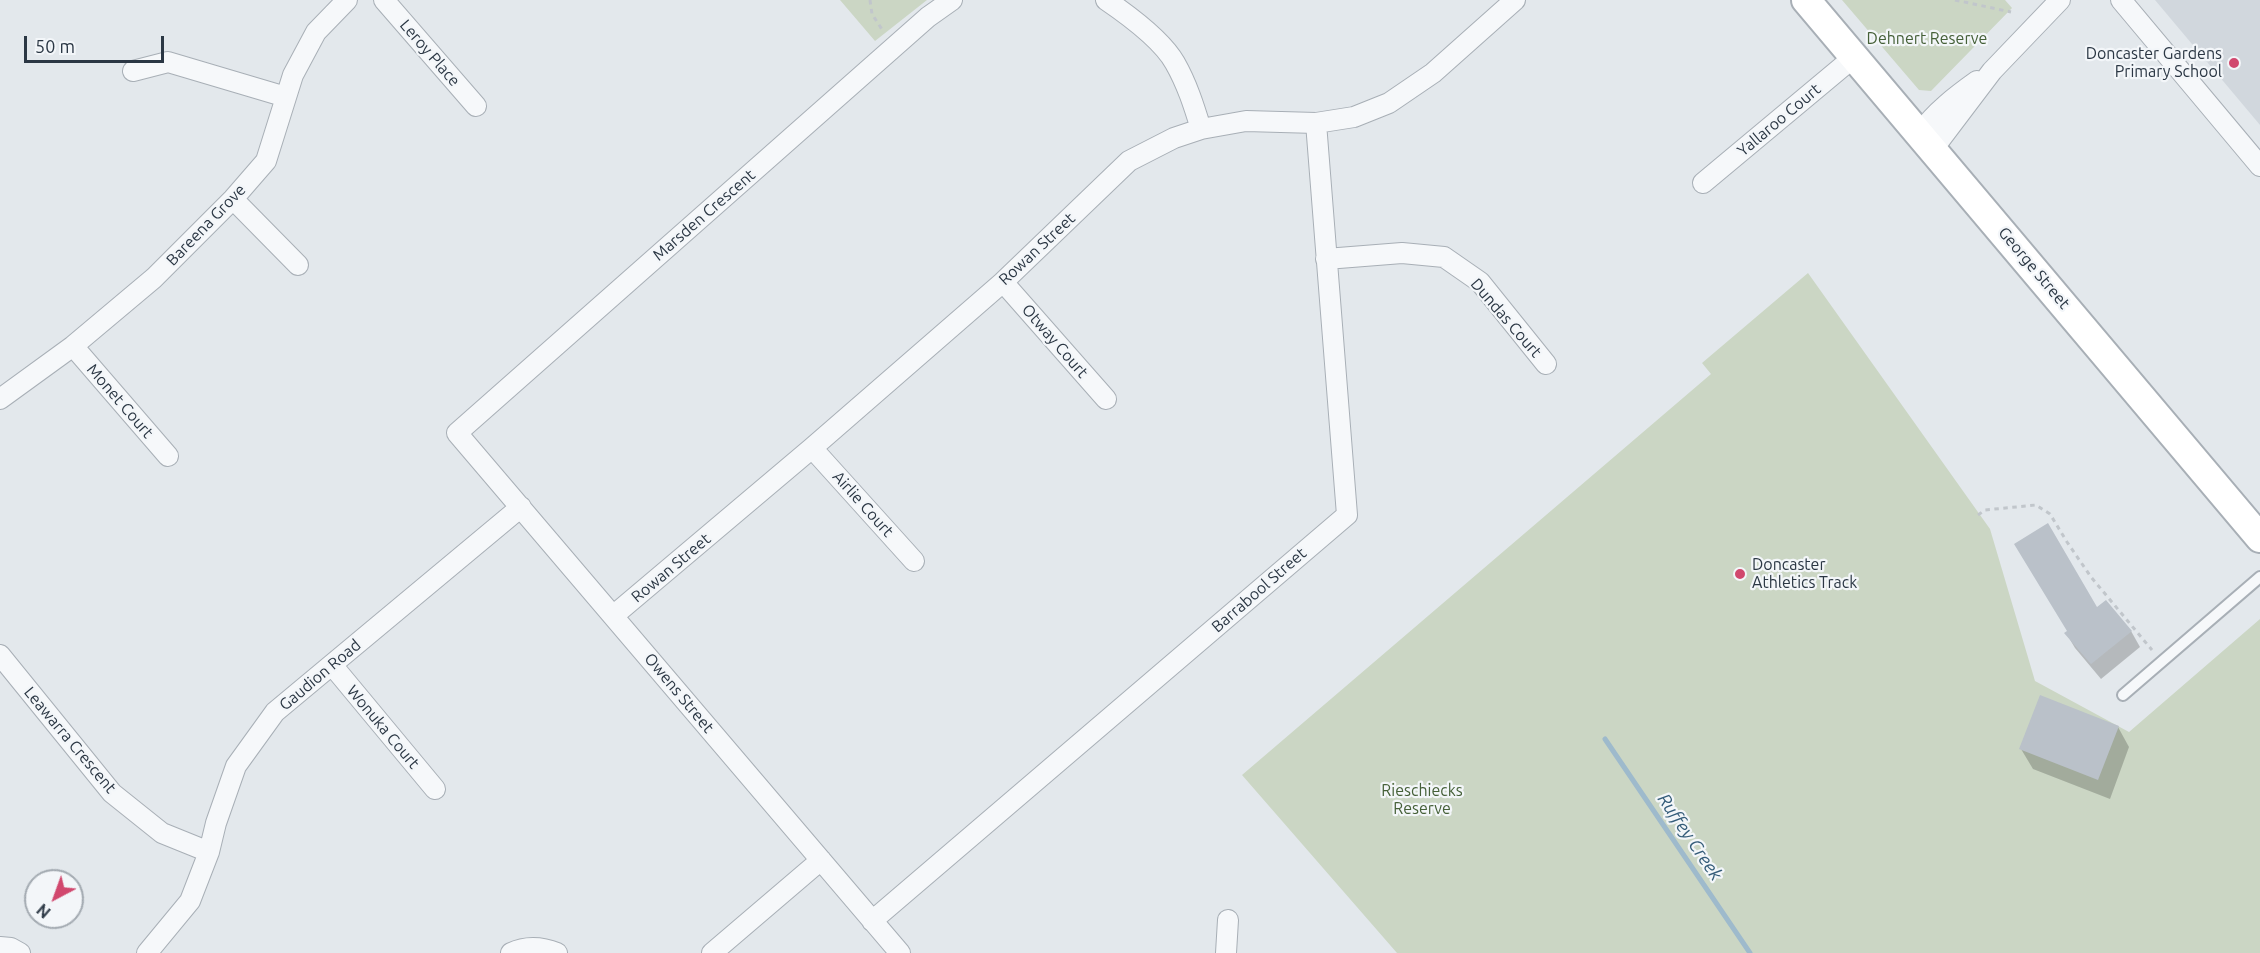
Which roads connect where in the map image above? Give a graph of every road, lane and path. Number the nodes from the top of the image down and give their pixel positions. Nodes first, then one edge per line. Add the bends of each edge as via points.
1 (347, 0) edge
2 (384, 0) edge
3 (870, 0) edge
4 (952, 0) edge
5 (1106, 0) edge
6 (1806, 0) edge
7 (1955, 0) edge
8 (2060, 0) edge
9 (2121, 0) edge
10 (1505, 3) edge
11 (2011, 12) dead end
12 (893, 48) junction
13 (1854, 57) junction
14 (133, 71) dead end
15 (286, 97) junction
16 (476, 106) dead end
17 (1316, 123) junction
18 (1201, 129) junction
19 (1927, 141) junction
20 (2260, 166) edge
21 (1703, 183) dead end
22 (233, 199) junction
23 (1326, 259) junction
24 (298, 265) dead end
25 (1003, 282) junction
26 (73, 346) junction
27 (1546, 364) dead end
28 (0, 399) edge
29 (1106, 399) dead end
30 (457, 433) joint
31 (812, 448) junction
32 (168, 456) dead end
33 (521, 507) junction
34 (1978, 515) dead end
35 (2260, 538) edge
36 (914, 561) dead end
37 (2260, 577) edge
38 (613, 616) junction
39 (0, 656) edge
40 (2161, 661) junction
41 (332, 665) junction
42 (2123, 694) dead end
43 (435, 789) dead end
44 (209, 852) junction
45 (821, 860) junction
46 (1228, 920) dead end
47 (872, 921) junction
48 (0, 947) edge
49 (20, 953) edge
50 (147, 953) edge
51 (511, 953) edge
52 (557, 953) edge
53 (712, 953) edge
54 (900, 953) edge
55 (1226, 953) edge

1 - 15 street, Bareena Grove via 316,32
2 - 16 street, Leroy Place
3 - 12 path via 872,14
4 - 12 street, Marsden Crescent
5 - 18 street via 1137,21 1174,61
6 - 13 main road, George Street
7 - 11 path
8 - 19 street via 1992,71 1928,122
9 - 20 street
10 - 17 street, Rowan Street via 1432,73 1389,104 1354,117
12 - 30 street, Marsden Crescent
13 - 19 main road, George Street
13 - 21 street, Yallaroo Court
14 - 15 street via 168,62
15 - 22 street, Bareena Grove via 266,161
17 - 18 street, Rowan Street via 1246,121
17 - 23 street, Barrabool Street
18 - 25 street, Rowan Street via 1129,161
19 - 35 main road, George Street
22 - 24 street
22 - 26 street, Bareena Grove via 154,278
23 - 27 street, Dundas Court via 1402,253 1444,257 1480,282
23 - 47 street, Barrabool Street via 1347,515
25 - 29 street, Otway Court
25 - 31 street, Rowan Street
26 - 28 street, Bareena Grove
26 - 32 street, Monet Court
30 - 33 street, Owens Street
31 - 36 street, Airlie Court
31 - 38 street, Rowan Street
33 - 38 street, Owens Street
33 - 41 street, Gaudion Road
34 - 40 path via 1985,510 2036,505 2050,514 2091,578
37 - 40 lane
38 - 45 street, Owens Street
39 - 44 street, Leawarra Crescent via 112,793 162,833
40 - 42 lane
41 - 43 street, Wonuka Court
41 - 44 street, Gaudion Road via 275,712 236,766
44 - 50 street, Gaudion Road via 190,901
45 - 47 street, Owens Street
45 - 53 street
46 - 55 street
47 - 54 street, Owens Street
48 - 49 street
51 - 52 street via 527,948

